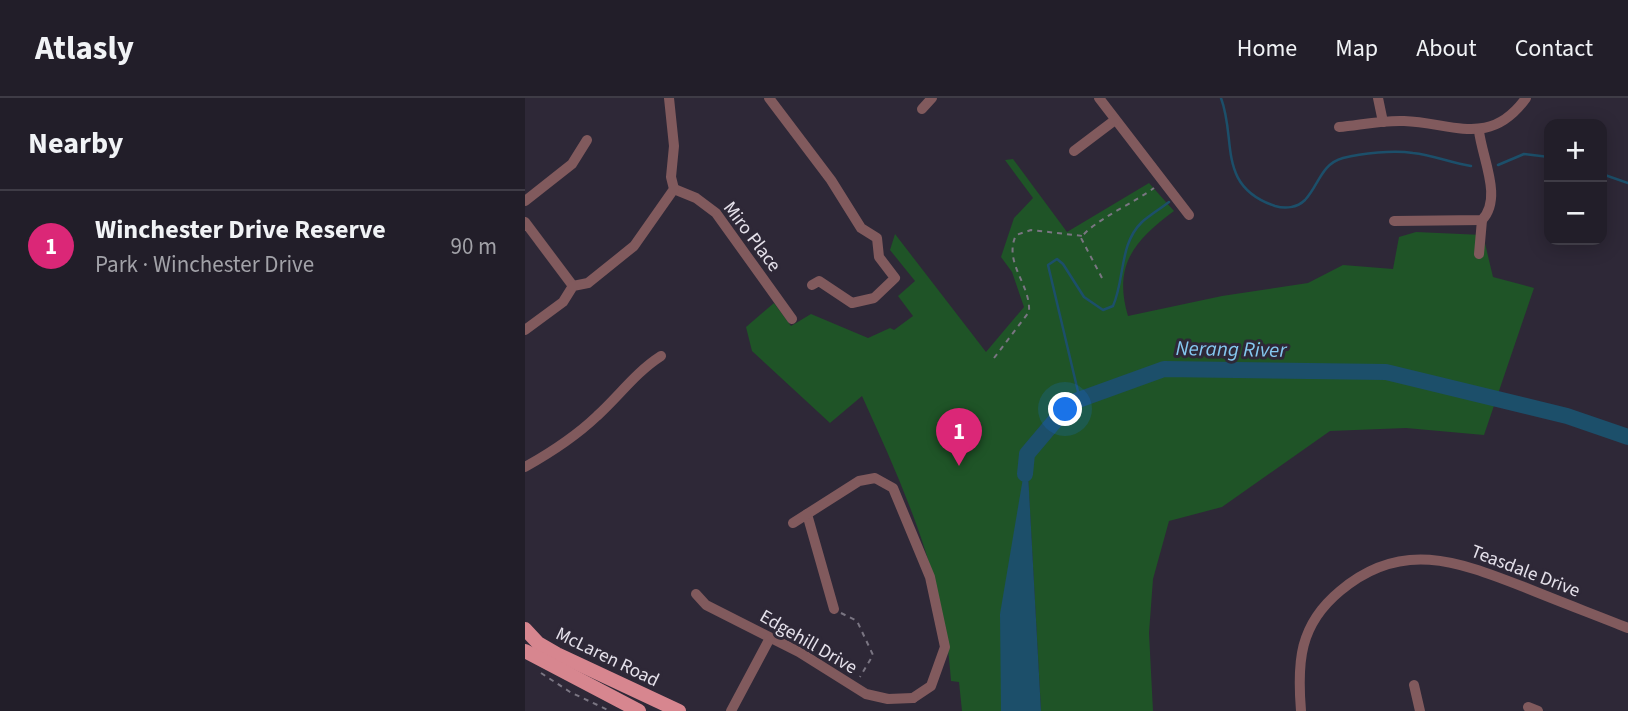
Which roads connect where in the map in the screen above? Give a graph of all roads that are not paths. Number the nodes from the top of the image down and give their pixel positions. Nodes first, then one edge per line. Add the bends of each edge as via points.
1 (669, 98) edge
2 (769, 98) edge
3 (932, 98) edge
4 (1099, 98) edge
5 (1378, 98) edge
6 (1526, 98) edge
7 (922, 109) dead end
8 (1115, 120) junction
9 (1383, 122) junction
10 (1339, 127) dead end
11 (1479, 131) junction
12 (587, 141) dead end
13 (1074, 151) dead end
14 (674, 189) junction
15 (525, 201) edge
16 (1189, 215) dead end
17 (1482, 220) junction
18 (1394, 221) dead end
19 (525, 222) edge
20 (1479, 254) dead end
21 (811, 285) dead end
22 (573, 286) junction
23 (792, 319) dead end
24 (525, 330) edge
25 (661, 356) dead end
26 (525, 467) edge
27 (807, 514) junction
28 (793, 523) dead end
29 (696, 594) dead end
30 (834, 609) road end
31 (1628, 628) edge
32 (525, 629) edge
33 (770, 638) junction
34 (525, 651) edge
35 (1414, 685) dead end
36 (913, 698) junction
37 (639, 711) edge
38 (679, 711) edge
39 (731, 711) edge
40 (913, 711) edge
41 (1301, 711) edge
42 (1420, 711) edge

1 - 14 street
2 - 21 street via 862,228 877,238 879,257 895,278 874,298 852,303 819,281
3 - 7 street
4 - 8 street
5 - 9 street
6 - 11 street via 1506,120
8 - 13 street
8 - 16 street
9 - 10 street
9 - 11 street
11 - 17 street via 1491,199
12 - 15 street via 572,164
14 - 22 street via 627,253 588,282
14 - 23 street, Miro Place via 696,198 716,214
17 - 18 street
17 - 20 street
19 - 22 street
22 - 24 street via 563,302
25 - 26 street via 596,418
27 - 28 street
27 - 30 street
27 - 36 street via 859,481 875,478 893,488 930,577 945,647 930,685
29 - 33 street, Edgehill Drive
31 - 41 street, Teasdale Drive via 1462,563 1398,560 1361,574 1311,621 1299,679
32 - 38 main road, McLaren Road via 557,654
33 - 36 street, Edgehill Drive via 866,694
33 - 39 street
34 - 37 main road, McLaren Road
35 - 42 street
36 - 40 street

